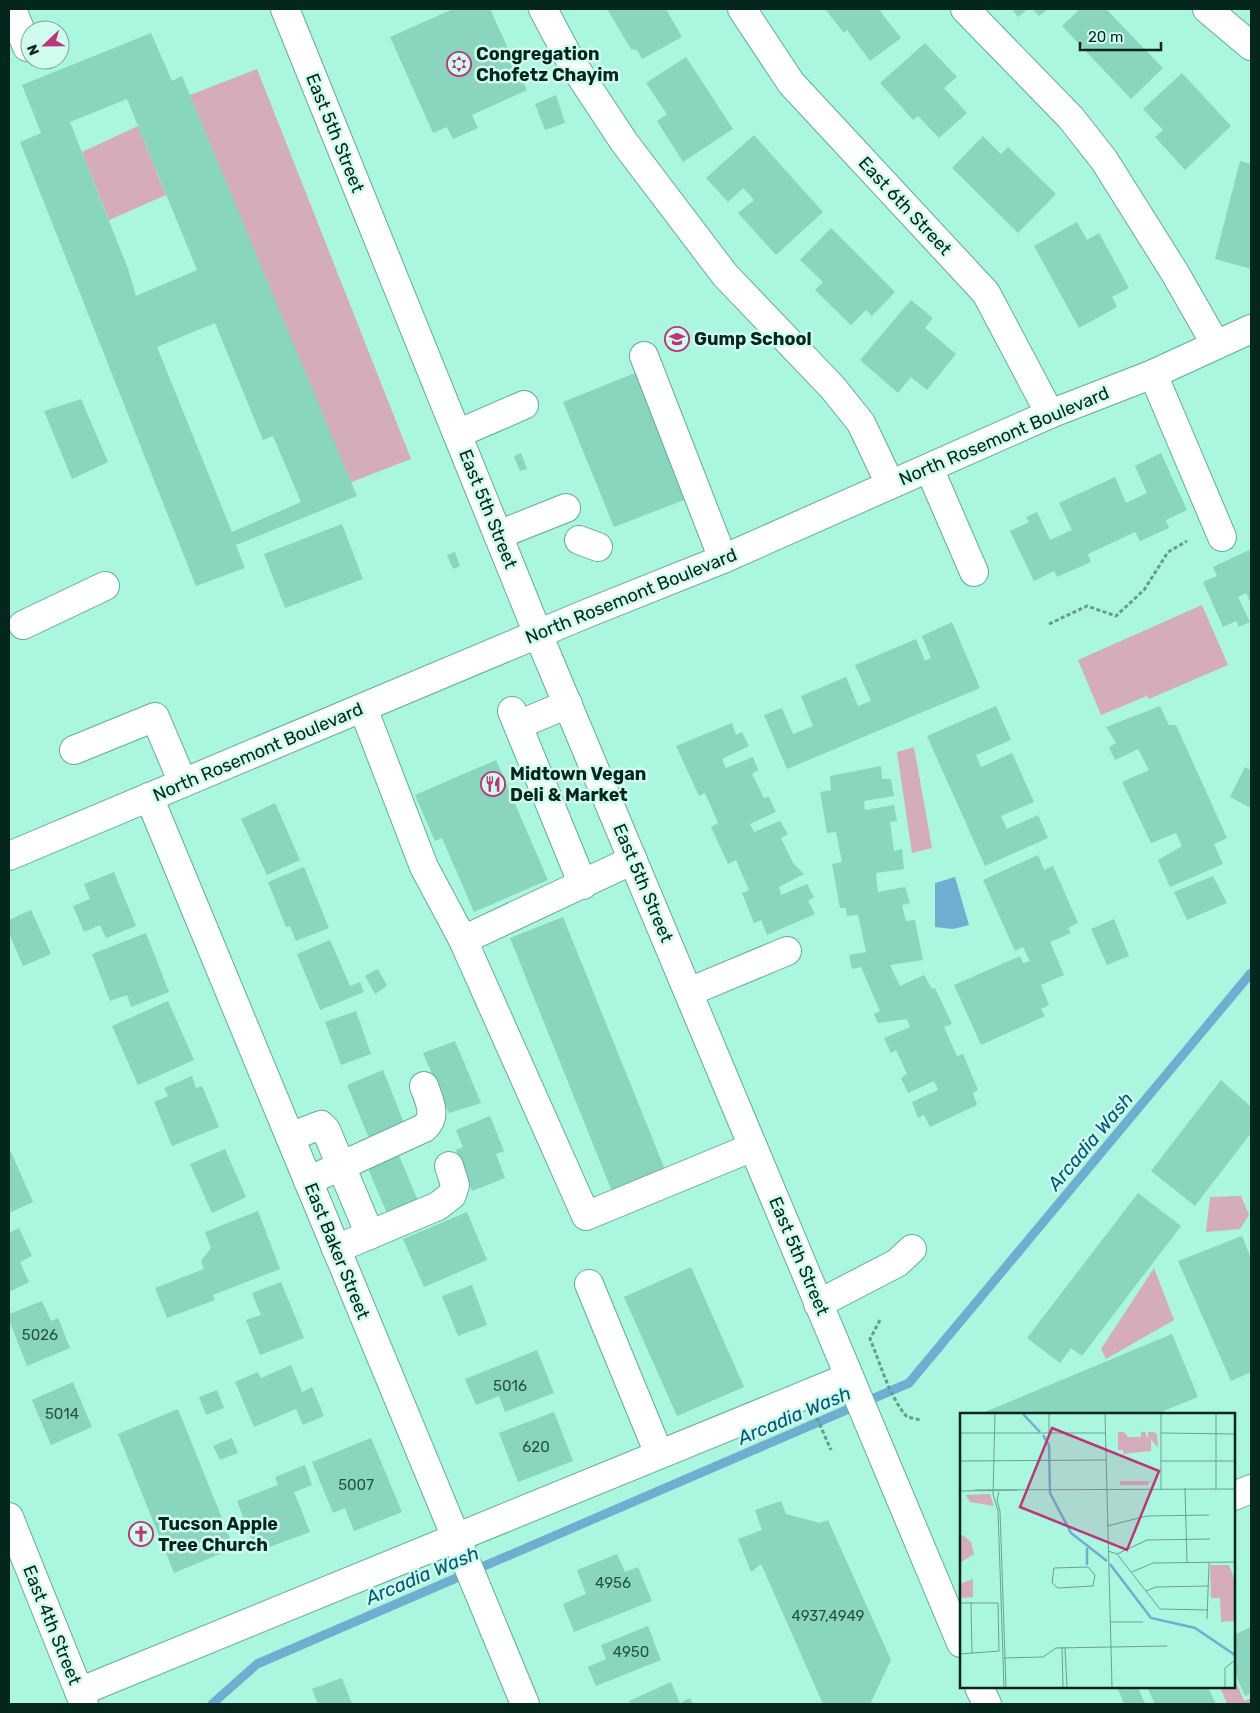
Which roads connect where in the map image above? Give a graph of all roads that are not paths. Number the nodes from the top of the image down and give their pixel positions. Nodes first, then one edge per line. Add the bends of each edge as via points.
1 (12, 9) edge
2 (285, 9) edge
3 (543, 9) edge
4 (742, 9) edge
5 (965, 9) edge
6 (1207, 9) edge
7 (20, 29) edge
8 (1251, 46) edge
9 (1251, 330) edge
10 (1216, 345) junction
11 (644, 356) dead end
12 (1153, 374) junction
13 (524, 405) dead end
14 (1050, 414) junction
15 (457, 434) junction
16 (929, 468) junction
17 (890, 484) junction
18 (566, 508) dead end
19 (498, 535) junction
20 (1222, 537) dead end
21 (723, 559) junction
22 (974, 572) dead end
23 (105, 586) dead end
24 (23, 625) dead end
25 (538, 634) junction
26 (568, 704) junction
27 (363, 708) junction
28 (74, 750) dead end
29 (183, 783) junction
30 (149, 797) junction
31 (9, 856) edge
32 (633, 860) junction
33 (583, 885) junction
34 (463, 940) junction
35 (787, 951) dead end
36 (688, 992) junction
37 (424, 1086) dead end
38 (290, 1137) junction
39 (753, 1147) junction
40 (341, 1166) junction
41 (449, 1166) dead end
42 (308, 1181) junction
43 (370, 1235) junction
44 (912, 1248) dead end
45 (336, 1249) junction
46 (589, 1284) dead end
47 (818, 1304) junction
48 (852, 1383) junction
49 (659, 1454) junction
50 (1251, 1489) edge
51 (1235, 1496) edge
52 (9, 1517) edge
53 (456, 1538) junction
54 (956, 1614) edge
55 (960, 1637) edge
56 (979, 1688) edge
57 (82, 1698) edge
58 (526, 1704) edge
59 (987, 1704) edge

1 - 7 street
2 - 15 street, East 5th Street
3 - 17 street via 570,60 624,142 725,275 833,388 861,423
4 - 14 street, East 6th Street via 790,83 986,293
5 - 10 street via 1070,118 1104,160
6 - 8 street
9 - 10 street, North Rosemont Boulevard
10 - 12 street, North Rosemont Boulevard
11 - 21 street
12 - 14 street, North Rosemont Boulevard
12 - 20 street
13 - 15 street
14 - 16 street, North Rosemont Boulevard
15 - 19 street, East 5th Street
16 - 17 street, North Rosemont Boulevard
16 - 22 street
17 - 21 street, North Rosemont Boulevard
18 - 19 street
19 - 25 street, East 5th Street
21 - 25 street, North Rosemont Boulevard
23 - 24 street
25 - 26 street, East 5th Street
25 - 27 street, North Rosemont Boulevard
26 - 32 street, East 5th Street
26 - 33 street via 515,718
27 - 29 street, North Rosemont Boulevard
27 - 34 street via 424,867
28 - 29 street via 154,717
29 - 30 street, North Rosemont Boulevard
30 - 31 street, North Rosemont Boulevard
30 - 38 street, East Baker Street
32 - 33 street
32 - 36 street, East 5th Street
33 - 34 street
34 - 39 street via 586,1216
35 - 36 street
36 - 39 street, East 5th Street
37 - 40 street via 432,1114 428,1125
38 - 40 street via 321,1125
38 - 42 street, East Baker Street
39 - 47 street, East 5th Street
40 - 42 street
40 - 43 street
41 - 43 street via 455,1186 449,1199
42 - 45 street, East Baker Street
43 - 45 street
44 - 47 street via 897,1263
45 - 53 street, East Baker Street
46 - 49 street
47 - 48 street, East 5th Street
48 - 49 street
48 - 54 street, East 5th Street
49 - 53 street
50 - 51 street
52 - 57 street, East 4th Street
53 - 57 street
53 - 58 street, East Baker Street
54 - 55 street, East 5th Street
56 - 59 street

